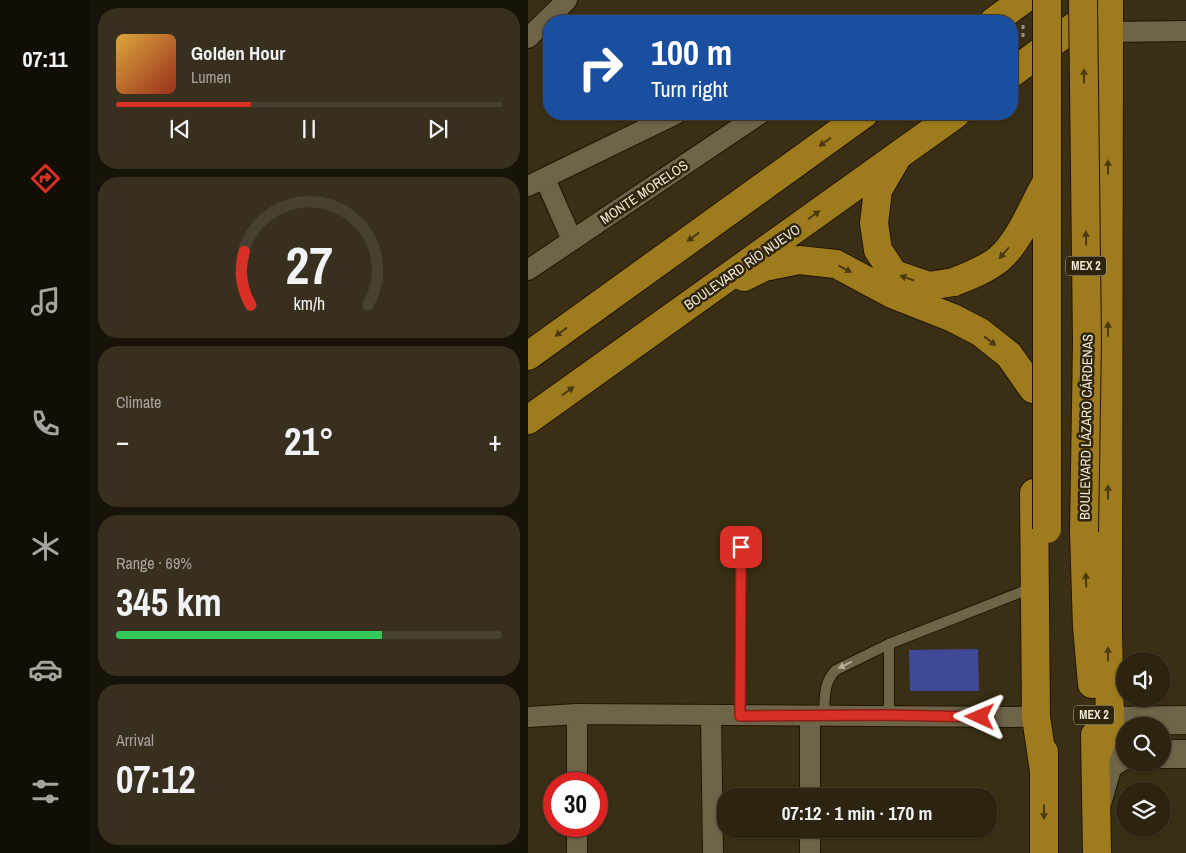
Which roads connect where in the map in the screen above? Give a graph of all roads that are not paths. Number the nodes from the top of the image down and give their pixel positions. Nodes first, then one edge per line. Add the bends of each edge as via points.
1 (567, 0) edge
2 (1023, 0) edge
3 (1035, 0) edge
4 (1047, 0) edge
5 (1103, 0) edge
6 (552, 15) edge
7 (1002, 15) edge
8 (543, 23) edge
9 (1186, 31) edge
10 (1109, 32) junction
11 (528, 38) edge
12 (1024, 64) edge
13 (664, 120) edge
14 (751, 120) edge
15 (856, 120) edge
16 (948, 120) edge
17 (899, 155) junction
18 (537, 182) edge
19 (1046, 182) junction
20 (572, 240) junction
21 (528, 270) edge
22 (685, 307) junction
23 (528, 356) edge
24 (1034, 390) junction
25 (528, 420) edge
26 (741, 547) dead end
27 (1034, 587) junction
28 (889, 644) junction
29 (576, 714) junction
30 (889, 715) junction
31 (711, 716) junction
32 (740, 716) junction
33 (817, 716) junction
34 (528, 717) edge
35 (1036, 717) junction
36 (1186, 720) edge
37 (1110, 721) junction
38 (1097, 753) junction
39 (1171, 754) edge
40 (1186, 754) edge
41 (1116, 760) edge
42 (1044, 771) junction
43 (577, 772) edge
44 (811, 788) edge
45 (1097, 802) junction
46 (577, 837) edge
47 (810, 838) edge
48 (577, 853) edge
49 (713, 853) edge
50 (810, 853) edge
51 (1044, 853) edge
52 (1097, 853) edge

1 - 6 street
2 - 7 highway
3 - 12 highway
4 - 19 highway, MEX 2, bridge
5 - 10 highway
5 - 12 highway
38 -> 5 highway, BOULEVARD LÁZARO CÁRDENAS / MEX 2, bridge via 1087,628 1084,532 1087,342
8 - 11 street
9 - 10 street
37 -> 10 highway
12 - 24 highway
13 - 18 street
14 - 20 street, MONTE MORELOS
15 -> 23 highway
16 - 17 highway, BOULEVARD RÍO NUEVO
19 -> 17 highway, bridge via 1016,238 1000,258 954,282 928,286 894,274 878,250 874,222 878,190
22 -> 17 highway, BOULEVARD RÍO NUEVO
18 - 20 street
19 - 42 highway, MEX 2, bridge
20 - 21 street, MONTE MORELOS
22 -> 24 highway via 764,267 799,260 836,264 892,294 954,318 980,332 1008,355
25 -> 22 highway, BOULEVARD RÍO NUEVO
24 - 27 highway
26 - 32 lane
27 - 28 lane
27 - 35 highway
28 - 30 lane
28 -> 33 lane via 830,675
29 - 31 street
29 - 34 street
29 - 43 street
30 - 33 street
30 - 35 street
31 - 32 street
31 - 49 street
32 - 33 street
33 - 44 street
35 - 42 highway
36 - 37 main road
37 - 38 highway
38 - 45 highway, BOULEVARD LÁZARO CÁRDENAS / MEX 2
39 - 40 main road
41 - 45 main road via 1108,765
42 -> 51 highway, MEX 2
45 - 52 highway, BOULEVARD LÁZARO CÁRDENAS / MEX 2
46 - 48 street
47 - 50 street

